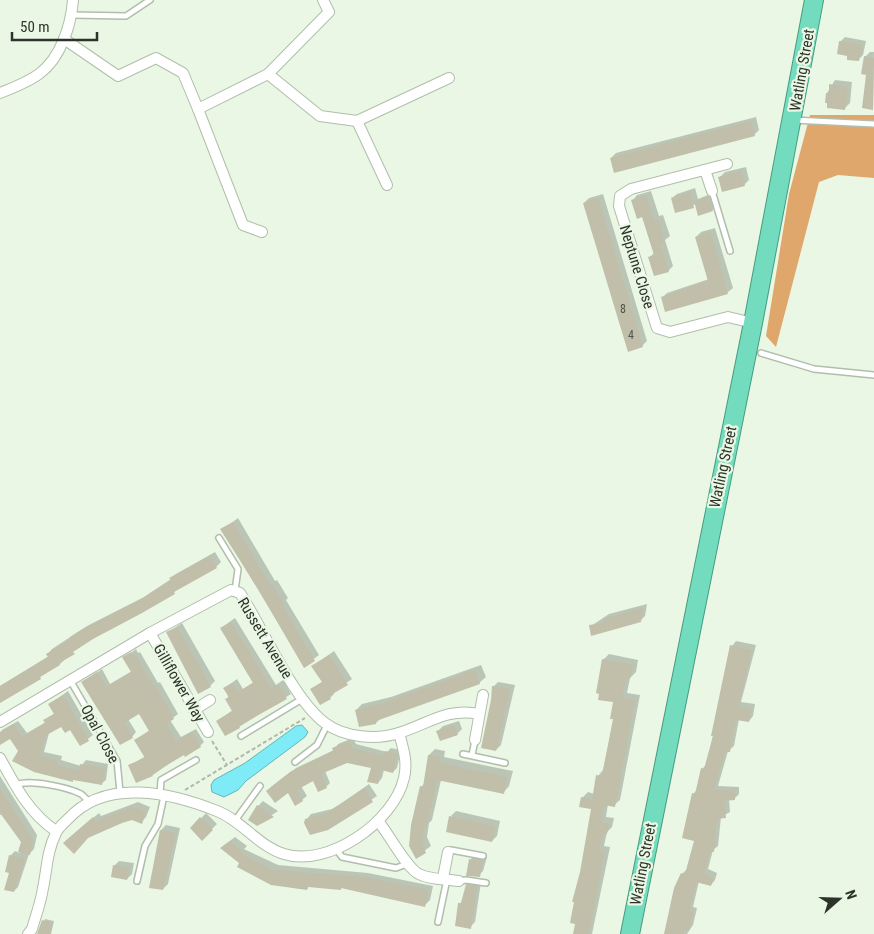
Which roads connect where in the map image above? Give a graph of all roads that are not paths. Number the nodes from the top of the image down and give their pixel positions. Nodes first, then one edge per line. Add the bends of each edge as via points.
1 (73, 0) edge
2 (150, 0) edge
3 (324, 0) edge
4 (814, 0) edge
5 (72, 15) junction
6 (64, 39) junction
7 (268, 74) junction
8 (449, 78) dead end
9 (0, 93) edge
10 (198, 110) junction
11 (793, 120) junction
12 (357, 121) junction
13 (874, 124) edge
14 (727, 164) dead end
15 (705, 170) junction
16 (387, 185) dead end
17 (712, 191) joint
18 (262, 232) dead end
19 (730, 251) dead end
20 (753, 323) junction
21 (761, 353) dead end
22 (874, 375) edge
23 (219, 538) dead end
24 (235, 591) junction
25 (150, 633) junction
26 (70, 680) junction
27 (483, 695) dead end
28 (302, 699) junction
29 (210, 700) dead end
30 (194, 710) junction
31 (479, 714) junction
32 (0, 722) edge
33 (327, 725) junction
34 (208, 732) road end
35 (399, 733) junction
36 (241, 736) dead end
37 (475, 740) joint
38 (463, 754) dead end
39 (472, 755) junction
40 (196, 760) dead end
41 (1, 761) edge
42 (295, 762) dead end
43 (505, 763) dead end
44 (16, 785) junction
45 (260, 786) dead end
46 (120, 792) junction
47 (165, 796) junction
48 (89, 802) junction
49 (378, 821) junction
50 (234, 822) junction
51 (56, 831) junction
52 (336, 849) junction
53 (448, 852) joint
54 (483, 856) dead end
55 (407, 864) junction
56 (445, 879) junction
57 (137, 881) dead end
58 (458, 881) joint
59 (486, 883) dead end
60 (438, 922) dead end
61 (28, 934) edge
62 (630, 934) edge

1 - 5 street
2 - 5 lane via 126,16
3 - 7 street via 329,12
4 - 11 highway, Watling Street
5 - 6 street
6 - 9 street via 40,73
6 - 10 street via 118,76 156,58 183,73
7 - 10 street
7 - 12 street via 320,116
8 - 12 street
10 - 18 street via 243,225
11 - 13 lane
11 - 20 highway, Watling Street
12 - 16 street
14 - 15 street, Neptune Close
15 - 17 street
15 - 20 street, Neptune Close via 631,189 620,196 619,206 651,311 657,328 670,332 728,317
17 - 19 lane
20 - 62 highway, Watling Street
21 - 22 lane via 814,369
23 - 24 lane via 238,569
24 - 25 street, Russett Avenue via 226,592
24 - 28 street, Russett Avenue via 240,593
25 - 26 street, Russett Avenue
25 - 30 street, Gilliflower Way
26 - 32 street, Russett Avenue
26 - 46 lane, Opal Close via 117,761
27 - 31 street
28 - 33 street, Russett Avenue
28 - 36 lane
29 - 30 street
30 - 34 street, Gilliflower Way
31 - 35 street, Russett Avenue via 458,711
31 - 37 street
33 - 35 street, Russett Avenue via 364,737
33 - 42 lane via 317,745
35 - 49 street via 406,764 404,780 397,796
37 - 39 lane
38 - 39 lane
39 - 43 lane
40 - 47 lane via 161,780
41 - 44 street
44 - 48 lane via 24,781 46,785 82,794
44 - 51 street via 39,819
45 - 50 lane
46 - 47 street
46 - 48 street
47 - 50 street via 201,804
47 - 57 lane via 158,824 145,846
48 - 51 street
49 - 52 street via 362,836
49 - 55 street
50 - 52 street via 283,854 313,856
51 - 61 street via 46,863 43,889
52 - 55 lane via 342,857 396,868
53 - 54 lane
53 - 56 street
55 - 56 street via 417,874
56 - 58 street
56 - 60 lane
58 - 59 lane

